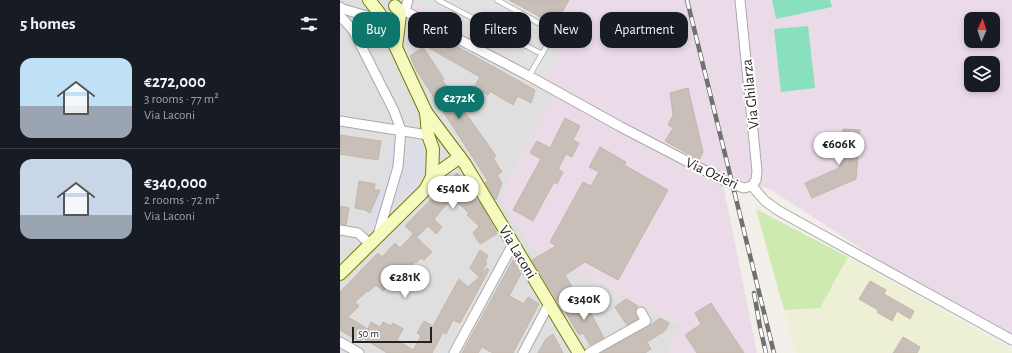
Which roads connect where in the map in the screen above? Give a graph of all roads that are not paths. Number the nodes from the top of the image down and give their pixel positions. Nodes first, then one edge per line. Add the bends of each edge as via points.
1 (370, 0) edge
2 (438, 0) edge
3 (497, 0) edge
4 (740, 0) edge
5 (340, 7) edge
6 (380, 12) edge
7 (391, 12) edge
8 (340, 16) edge
9 (400, 16) edge
10 (396, 48) edge
11 (542, 54) junction
12 (529, 76) junction
13 (426, 112) junction
14 (340, 121) edge
15 (401, 130) junction
16 (428, 135) junction
17 (460, 157) junction
18 (432, 177) junction
19 (752, 186) junction
20 (340, 230) edge
21 (374, 240) junction
22 (513, 244) junction
23 (340, 274) edge
24 (549, 304) junction
25 (641, 312) dead end
26 (1012, 340) edge
27 (340, 342) edge
28 (358, 353) edge
29 (454, 353) edge
30 (523, 353) edge
31 (579, 353) edge
32 (589, 353) edge

1 - 7 street
2 - 11 lane
3 - 11 lane via 555,32
4 - 19 street, Via Ghilarza via 757,171
5 - 6 street, Via Ozieri
8 - 15 street via 353,30
9 - 12 street, Via Ozieri
10 - 13 street, Via Laconi
11 - 12 lane
12 - 19 street, Via Ozieri via 725,181 744,188
13 - 16 street
13 - 17 street, Via Laconi
14 - 15 street
15 - 16 street
15 - 21 street via 398,167
16 - 18 street via 433,149
17 - 18 street
17 - 22 street, Via Laconi
18 - 21 street via 425,190
19 - 26 street, Via Ozieri via 765,201 779,211
20 - 21 street via 358,233
21 - 23 street
22 - 24 street, Via Laconi
22 - 29 street
24 - 30 street
24 - 31 street, Via Laconi
25 - 32 street via 646,321
27 - 28 street

